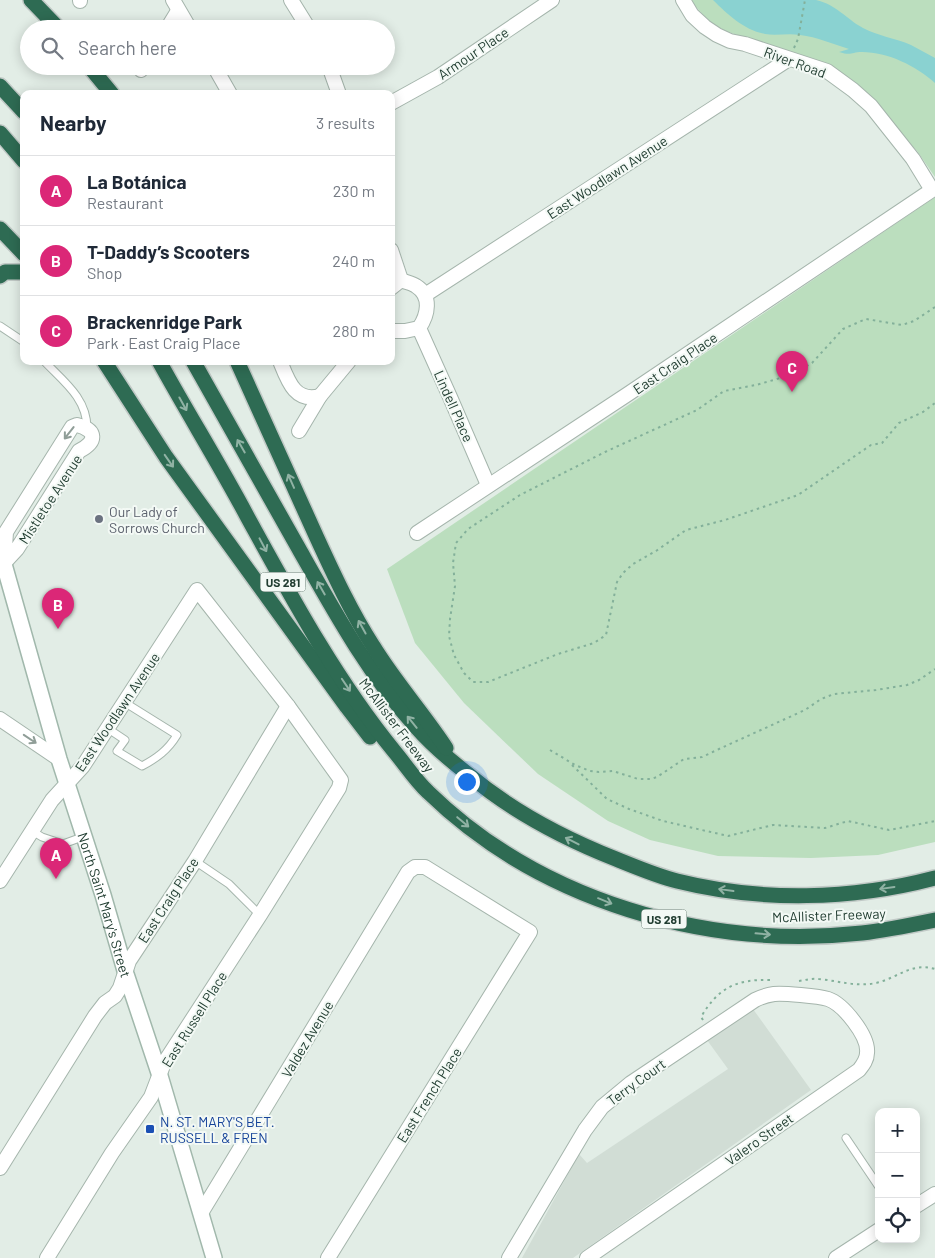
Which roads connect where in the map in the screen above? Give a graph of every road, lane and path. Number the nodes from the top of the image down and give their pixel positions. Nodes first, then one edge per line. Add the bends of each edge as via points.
1 (31, 0) edge
2 (291, 0) edge
3 (552, 0) edge
4 (683, 0) edge
5 (805, 0) edge
6 (175, 4) edge
7 (50, 20) edge
8 (170, 20) edge
9 (185, 20) edge
10 (303, 20) edge
11 (798, 40) dead end
12 (789, 59) junction
13 (97, 75) edge
14 (219, 75) edge
15 (332, 75) edge
16 (0, 86) edge
17 (109, 90) edge
18 (228, 90) edge
19 (338, 90) edge
20 (395, 101) edge
21 (20, 108) edge
22 (0, 133) edge
23 (20, 157) edge
24 (932, 190) joint
25 (0, 228) edge
26 (20, 250) edge
27 (20, 272) edge
28 (0, 276) edge
29 (396, 284) edge
30 (425, 295) junction
31 (935, 307) edge
32 (0, 326) edge
33 (419, 328) junction
34 (395, 331) edge
35 (20, 339) edge
36 (48, 365) edge
37 (107, 365) edge
38 (161, 365) edge
39 (195, 365) edge
40 (240, 365) edge
41 (282, 365) edge
42 (346, 365) edge
43 (320, 396) junction
44 (935, 403) edge
45 (87, 428) junction
46 (299, 431) dead end
47 (488, 485) junction
48 (416, 533) dead end
49 (1, 562) edge
50 (935, 669) edge
51 (124, 702) junction
52 (288, 706) junction
53 (0, 719) edge
54 (107, 728) junction
55 (550, 750) dead end
56 (59, 758) junction
57 (571, 763) junction
58 (460, 768) junction
59 (68, 782) junction
60 (426, 791) junction
61 (935, 821) edge
62 (32, 831) junction
63 (85, 836) junction
64 (195, 861) junction
65 (935, 878) edge
66 (0, 881) edge
67 (260, 915) junction
68 (935, 920) edge
69 (530, 932) joint
70 (126, 974) junction
71 (829, 999) joint
72 (160, 1076) junction
73 (846, 1138) dead end
74 (0, 1168) edge
75 (875, 1181) edge
76 (935, 1194) edge
77 (920, 1203) edge
78 (201, 1213) junction
79 (875, 1233) edge
80 (47, 1258) edge
81 (214, 1258) edge
82 (328, 1258) edge
83 (509, 1258) edge
84 (587, 1258) edge
85 (836, 1258) edge

1 - 7 highway
2 - 10 street
3 - 20 street, Armour Place via 438,77
4 - 12 street, River Road via 692,15 717,35
5 - 11 path
6 - 8 street
6 - 9 street
12 - 24 street, River Road via 827,71 871,106 913,159
12 - 30 street, East Woodlawn Avenue
13 - 17 highway
14 - 18 street
15 - 19 street
16 - 21 highway
22 - 23 highway
24 - 47 street, East Craig Place
25 - 26 highway
27 - 28 highway via 4,272
29 - 30 street via 416,286
30 - 33 street via 428,312
31 - 44 path via 902,325 866,319 843,329 812,363 791,374 724,391 697,410 520,494 468,529 456,543 453,562 455,586 450,636 454,655 473,682 488,682 594,643 606,635 617,582 634,564 686,530 798,495 870,446 882,443 900,423
32 - 35 lane
33 - 34 street
33 - 47 street, Lindell Place
36 - 45 lane via 75,393 87,414
37 -> 60 highway via 166,457 347,707 385,753
38 -> 60 highway, McAllister Freeway / US 281 via 332,665 375,729
58 -> 39 highway, McAllister Freeway / US 281 via 418,730 365,660
58 -> 40 highway via 373,646 348,602
41 - 43 street via 293,389 310,399
42 - 43 street
43 - 46 street
45 - 49 street, Mistletoe Avenue via 93,439 89,446 79,451 17,550
45 -> 49 street, Mistletoe Avenue via 72,427 6,532
47 - 48 street, East Craig Place
49 - 56 main road, North Saint Mary's Street
50 - 57 path via 907,685 834,694 821,699 805,710 702,757 684,759 651,779 638,779 613,771 590,771
51 - 52 street, East Woodlawn Avenue via 197,590
51 - 54 street, East Woodlawn Avenue
51 - 54 lane via 177,735 169,748 142,766 117,751 125,740
52 - 64 street, East Craig Place
52 - 67 street, East Russell Place via 341,780
53 -> 56 street
54 - 59 street, East Woodlawn Avenue
55 - 57 path
56 - 59 main road, North Saint Mary's Street
57 - 61 path via 607,798 663,821 728,836 773,825 825,828 848,821 889,830
65 -> 58 highway, McAllister Freeway / US 281 via 893,888 781,896 674,881 583,846 546,827 508,804
59 - 62 street, East Woodlawn Avenue
59 - 63 main road, North Saint Mary's Street
60 -> 68 highway, McAllister Freeway / US 281 via 474,832 525,866 580,891 649,916 721,930 784,936 860,933
62 - 63 lane via 63,844
62 - 66 street, East Woodlawn Avenue
63 - 70 main road, North Saint Mary's Street
64 - 67 lane via 229,884
64 - 70 street, East Craig Place via 128,961
67 - 72 street, East Russell Place via 166,1060
69 - 78 street, Valdez Avenue via 425,867 415,867 408,872
69 - 82 street, East French Place
70 - 72 main road, North Saint Mary's Street
70 - 74 street, East Craig Place via 115,996 95,1016
71 - 83 street, Terry Court via 776,994 755,1000 611,1099 585,1130
71 - 84 street, Valero Street via 846,1012 866,1042 868,1052 859,1070
72 - 78 main road, North Saint Mary's Street
72 - 80 street, East Russell Place via 151,1097
73 - 75 lane
76 - 77 street
78 - 81 main road, North Saint Mary's Street
79 - 85 street

